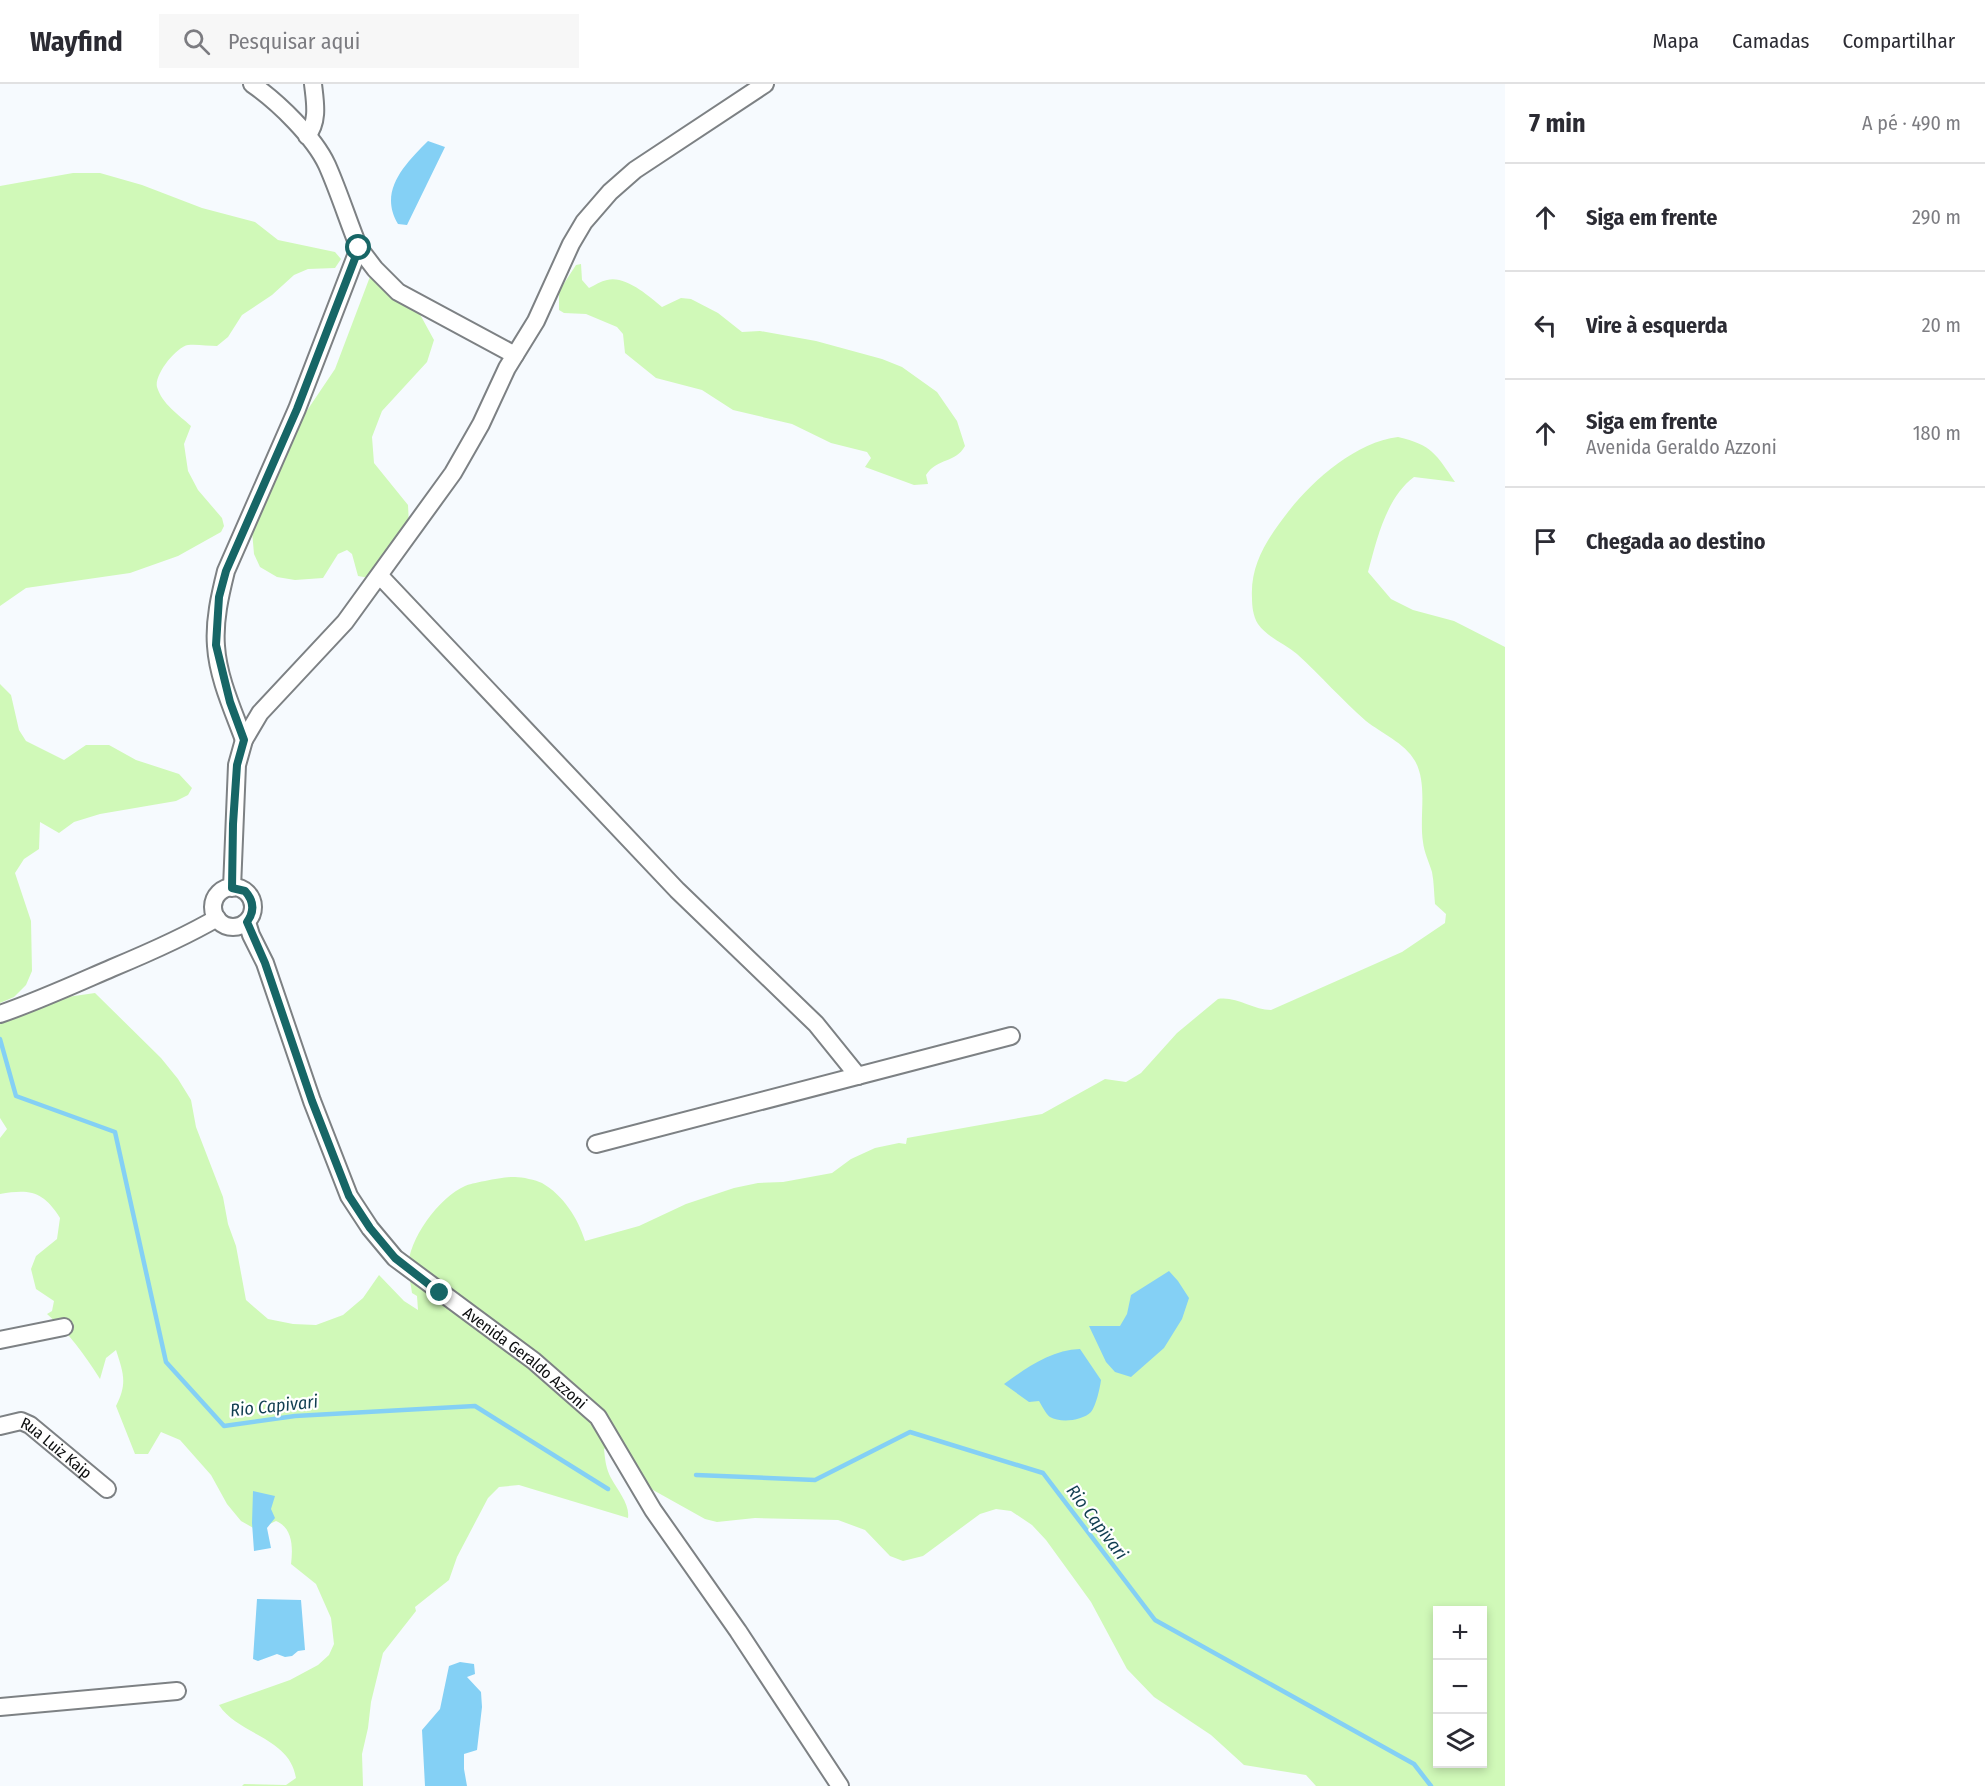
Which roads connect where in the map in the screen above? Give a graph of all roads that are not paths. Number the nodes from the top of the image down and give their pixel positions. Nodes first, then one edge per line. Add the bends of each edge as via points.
1 (252, 84) edge
2 (313, 84) edge
3 (765, 84) edge
4 (307, 136) junction
5 (359, 248) junction
6 (515, 355) junction
7 (380, 576) junction
8 (244, 740) junction
9 (232, 888) junction
10 (217, 918) junction
11 (247, 922) junction
12 (0, 1014) edge
13 (1011, 1036) dead end
14 (858, 1076) junction
15 (596, 1144) dead end
16 (64, 1327) dead end
17 (0, 1340) edge
18 (0, 1426) edge
19 (107, 1489) dead end
20 (177, 1691) dead end
21 (0, 1707) edge
22 (840, 1786) edge

1 - 4 street
2 - 4 street via 314,128
3 - 6 street via 650,159 602,201 571,244
4 - 5 street via 327,164
5 - 6 street via 398,292
5 - 8 street via 297,409 226,571 219,597 216,645
6 - 7 street via 453,473
7 - 8 street via 345,622 260,713
7 - 14 street via 676,890 816,1024
8 - 9 street via 237,765
9 - 10 street via 216,898
9 - 11 street via 250,896 253,909
10 - 11 street via 228,926
10 - 12 street via 191,934
11 - 22 street, Avenida Geraldo Azzoni via 349,1196 370,1228 395,1258 534,1361 598,1416 653,1510
13 - 14 street
14 - 15 street
16 - 17 street
18 - 19 street, Rua Luiz Kaip via 21,1421 30,1425
20 - 21 street

